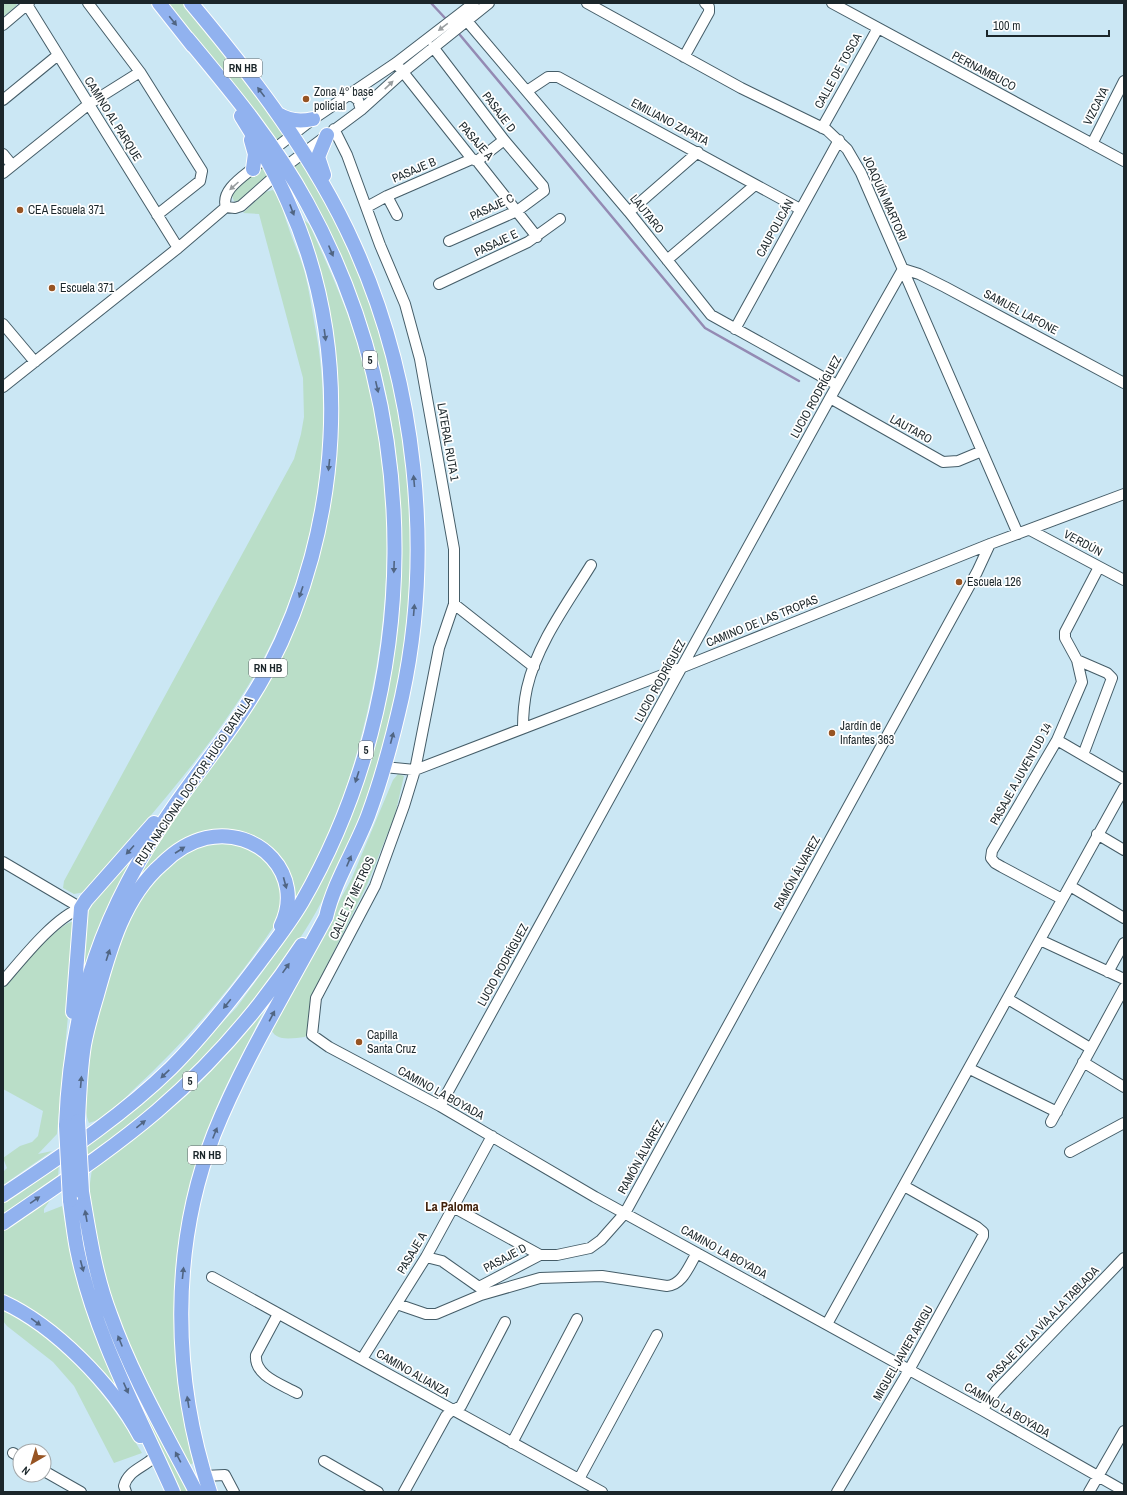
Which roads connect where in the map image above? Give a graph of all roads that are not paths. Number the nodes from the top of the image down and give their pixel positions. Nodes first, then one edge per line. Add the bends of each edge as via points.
1 (88, 3) edge
2 (159, 3) edge
3 (191, 3) edge
4 (474, 3) edge
5 (488, 3) edge
6 (587, 3) edge
7 (705, 3) edge
8 (832, 3) edge
9 (28, 4) edge
10 (466, 21) junction
11 (3, 25) edge
12 (878, 28) junction
13 (187, 38) junction
14 (433, 47) junction
15 (58, 55) junction
16 (684, 57) junction
17 (396, 63) junction
18 (140, 72) junction
19 (402, 72) junction
20 (1124, 81) edge
21 (527, 91) junction
22 (349, 93) junction
23 (3, 100) edge
24 (89, 104) junction
25 (361, 110) junction
26 (278, 114) junction
27 (313, 119) junction
28 (822, 128) junction
29 (331, 132) junction
30 (252, 134) junction
31 (292, 135) junction
32 (504, 140) junction
33 (839, 140) junction
34 (1092, 144) junction
35 (698, 152) junction
36 (270, 153) junction
37 (304, 153) junction
38 (3, 154) edge
39 (475, 160) junction
40 (1124, 161) edge
41 (12, 166) junction
42 (253, 169) junction
43 (280, 171) junction
44 (3, 174) edge
45 (755, 185) junction
46 (327, 192) junction
47 (544, 192) joint
48 (387, 196) junction
49 (226, 207) junction
50 (367, 207) junction
51 (800, 209) junction
52 (517, 211) junction
53 (629, 212) junction
54 (157, 215) junction
55 (397, 215) dead end
56 (560, 219) dead end
57 (537, 237) junction
58 (449, 241) dead end
59 (178, 248) junction
60 (667, 260) junction
61 (903, 269) junction
62 (439, 284) dead end
63 (3, 324) edge
64 (735, 329) junction
65 (35, 362) junction
66 (1124, 383) edge
67 (837, 385) junction
68 (3, 387) edge
69 (830, 398) junction
70 (982, 451) junction
71 (1124, 494) edge
72 (1030, 530) junction
73 (1018, 534) junction
74 (990, 544) junction
75 (591, 565) dead end
76 (1099, 567) junction
77 (1124, 580) edge
78 (454, 604) junction
79 (1078, 660) junction
80 (534, 667) junction
81 (682, 667) junction
82 (523, 728) junction
83 (1057, 740) junction
84 (1083, 755) junction
85 (384, 767) junction
86 (415, 770) junction
87 (1124, 779) edge
88 (1124, 788) edge
89 (176, 803) junction
90 (1097, 834) junction
91 (1124, 850) edge
92 (3, 862) edge
93 (1070, 886) junction
94 (331, 895) junction
95 (1062, 899) junction
96 (81, 908) junction
97 (1124, 918) edge
98 (1040, 940) junction
99 (1124, 943) edge
100 (268, 951) junction
101 (1108, 972) junction
102 (1124, 979) edge
103 (3, 982) edge
104 (1124, 988) edge
105 (1008, 999) junction
106 (312, 1035) joint
107 (74, 1040) junction
108 (1090, 1048) junction
109 (1083, 1062) junction
110 (970, 1069) junction
111 (1124, 1087) edge
112 (440, 1106) junction
113 (1057, 1112) junction
114 (1051, 1122) dead end
115 (72, 1124) junction
116 (1124, 1124) edge
117 (492, 1136) junction
118 (1070, 1152) dead end
119 (904, 1186) junction
120 (3, 1195) edge
121 (453, 1207) junction
122 (625, 1213) junction
123 (3, 1223) edge
124 (697, 1253) junction
125 (540, 1255) junction
126 (426, 1256) junction
127 (1124, 1258) edge
128 (212, 1276) dead end
129 (480, 1291) junction
130 (3, 1302) edge
131 (396, 1304) junction
132 (278, 1314) junction
133 (577, 1319) dead end
134 (505, 1322) dead end
135 (826, 1324) junction
136 (657, 1335) dead end
137 (362, 1358) junction
138 (909, 1370) junction
139 (297, 1393) dead end
140 (982, 1410) junction
141 (454, 1411) junction
142 (1124, 1431) edge
143 (512, 1443) junction
144 (152, 1459) junction
145 (324, 1461) dead end
146 (52, 1476) edge
147 (204, 1476) junction
148 (1098, 1476) junction
149 (579, 1479) junction
150 (1124, 1491) edge
151 (81, 1492) edge
152 (126, 1492) edge
153 (172, 1492) edge
154 (196, 1492) edge
155 (210, 1492) edge
156 (234, 1492) edge
157 (378, 1492) edge
158 (404, 1492) edge
159 (602, 1492) edge
160 (838, 1492) edge
161 (1089, 1492) edge

1 - 18 street
2 -> 13 highway, RN HB
26 -> 3 highway, RN HB
4 -> 17 street
5 - 10 street
6 - 16 street, JOAQUÍN MARTORI
7 - 16 street via 709,7 709,12
8 - 12 street, PERNAMBUCO
9 - 11 street
9 - 15 street, CAMINO AL PARQUE
10 - 14 street
10 - 21 street, LAUTARO
12 - 28 street, CALLE DE TOSCA
12 - 34 street, PERNAMBUCO
13 - 30 highway, RN HB
13 - 36 highway, 5 via 240,101
14 - 19 street
14 - 32 street, PASAJE D
15 - 23 street
15 - 24 street, CAMINO AL PARQUE
16 - 28 street, JOAQUÍN MARTORI
17 - 19 street, PASAJE A
17 - 22 street
18 - 24 street
18 - 54 street via 203,173 200,180
25 -> 19 street
19 - 39 street, PASAJE A
20 - 34 street, VIZCAYA
21 - 35 street, EMILIANO ZAPATA via 548,77 558,77
21 - 53 street, LAUTARO
22 - 25 street via 358,100
22 - 27 street
24 - 41 street
24 - 54 street, CAMINO AL PARQUE
25 - 29 street
26 - 27 highway via 298,121
26 - 31 highway, RN HB
27 - 31 street
28 - 33 street, JOAQUÍN MARTORI
29 - 37 street
29 - 46 highway via 318,157 327,181
29 - 50 street, LATERAL RUTA 1 via 347,155
30 - 36 highway, RN HB
30 - 42 highway via 251,141 255,154
31 - 36 street
31 - 37 highway, RN HB
32 - 39 street, PASAJE B
32 - 47 street, PASAJE D via 543,186
33 - 51 street, CAUPOLICÁN
33 - 61 street, JOAQUÍN MARTORI via 861,173
34 - 40 street, PERNAMBUCO
35 - 45 street, EMILIANO ZAPATA
35 - 53 street
36 - 42 street
36 - 43 highway, 5
37 - 43 street
37 - 46 highway, RN HB
38 - 41 street
39 - 48 street, PASAJE B
39 - 52 street, PASAJE A
41 - 44 street
42 -> 49 street via 227,192 224,201
43 - 49 street via 241,206
43 -> 89 highway, RUTA NACIONAL DOCTOR HUGO BATALLA / RN HB via 316,284 325,330 331,427 324,504 316,543 302,589 293,615 268,668 236,721
43 -> 100 highway, 5 via 307,203 329,246 364,338 376,386 392,476 395,528 394,585 389,636 380,693 363,758 332,843 289,924
45 - 51 street, EMILIANO ZAPATA
45 - 60 street
85 -> 46 highway, RN HB via 402,697 410,651 417,564 415,480 406,418 392,353 373,292 354,245
47 - 52 street, PASAJE C
48 - 50 street, PASAJE B
48 - 55 street
49 - 59 street
50 - 78 street, LATERAL RUTA 1 via 405,304 420,359 454,549
51 - 64 street, CAUPOLICÁN
52 - 57 street, PASAJE A
52 - 58 street, PASAJE C
53 - 60 street, LAUTARO
54 - 59 street, CAMINO AL PARQUE
56 - 57 street, PASAJE E
57 - 62 street, PASAJE E
59 - 65 street
60 - 64 street, LAUTARO via 711,315
61 - 66 street, SAMUEL LAFONE via 945,286
61 - 67 street, LUCIO RODRÍGUEZ
61 - 70 street, JOAQUÍN MARTORI
63 - 65 street
64 - 67 street, LAUTARO
65 - 68 street
67 - 69 street, LUCIO RODRÍGUEZ
69 - 70 street, LAUTARO via 943,462 951,462
69 - 81 street, LUCIO RODRÍGUEZ
70 - 73 street, JOAQUÍN MARTORI
71 - 72 street, CAMINO DE LAS TROPAS
72 - 73 street, CAMINO DE LAS TROPAS
72 - 76 street, VERDÚN
73 - 74 street, CAMINO DE LAS TROPAS
74 - 81 street, CAMINO DE LAS TROPAS
74 - 122 street, RAMÓN ÁLVAREZ
75 - 80 street via 555,623
76 - 77 street, VERDÚN
76 - 79 street via 1065,632 1065,638
78 - 80 street
78 - 86 street, LATERAL RUTA 1 via 439,648
79 - 83 street, PASAJE A JUVENTUD 14 via 1083,680
79 - 84 street via 1107,673 1112,678
80 - 82 street via 524,703
81 - 82 street, CAMINO DE LAS TROPAS
81 - 112 street, LUCIO RODRÍGUEZ
82 - 86 street, CAMINO DE LAS TROPAS
83 - 84 street
83 - 95 street, PASAJE A JUVENTUD 14 via 992,851 991,858 1002,868
84 - 87 street
85 - 86 street, CAMINO DE LAS TROPAS
94 -> 85 highway, RN HB via 367,817
86 - 106 street, CALLE 17 METROS via 374,886 316,998
88 - 90 street
89 -> 96 highway via 162,813
89 - 107 highway, RUTA NACIONAL DOCTOR HUGO BATALLA / RN HB via 140,857 114,909 93,962
90 - 91 street
90 - 93 street
92 - 96 street
93 - 95 street
93 - 97 street
123 -> 94 highway, 5 via 129,1134 200,1071 270,991
147 -> 94 highway, RN HB via 187,1400 182,1335 184,1264 196,1189 228,1102 326,917
95 - 98 street
96 - 103 street via 60,920
96 - 107 highway via 72,1020
98 - 101 street
98 - 105 street
99 - 101 street
115 -> 100 highway via 84,1046 112,944 136,895 161,864 186,846 206,838 235,837 263,850 276,861 287,889 287,908
100 -> 120 highway, 5 via 197,1040 161,1077 100,1128
101 - 102 street
104 - 108 street
105 - 108 street
105 - 110 street
106 - 112 street, CAMINO LA BOYADA
107 - 115 highway, RUTA NACIONAL DOCTOR HUGO BATALLA / RN HB via 67,1094
108 - 109 street
109 - 111 street
109 - 113 street
110 - 113 street
110 - 119 street
112 - 117 street, CAMINO LA BOYADA
113 - 114 street
115 -> 153 highway, RUTA NACIONAL DOCTOR HUGO BATALLA / RN HB, bridge via 70,1200 77,1249 93,1306 114,1360
154 -> 115 highway, bridge via 135,1374 109,1313 94,1259
116 - 118 street
117 - 121 street, PASAJE A
117 - 122 street, CAMINO LA BOYADA
119 - 135 street
119 - 138 street, MIGUEL JAVIER ARIGU via 983,1232 982,1240
121 - 125 street
121 - 126 street, PASAJE A
122 - 124 street, CAMINO LA BOYADA
122 - 125 street, PASAJE D via 601,1240 590,1248 558,1255
124 - 129 street via 680,1282 674,1286 602,1276 540,1278
124 - 135 street, CAMINO LA BOYADA
125 - 129 street, PASAJE D
126 - 129 street via 442,1261
126 - 131 street, PASAJE A
127 - 140 street, PASAJE DE LA VÍA A LA TABLADA via 996,1391
128 - 132 street, CAMINO ALIANZA
129 - 131 street via 448,1311 436,1314 426,1314
130 -> 144 highway via 36,1321 85,1364 122,1409
131 - 137 street, PASAJE A
132 - 137 street, CAMINO ALIANZA
132 - 139 street via 256,1355 255,1362 264,1375
133 - 143 street
134 - 141 street via 461,1406
135 - 138 street, CAMINO LA BOYADA
136 - 149 street
137 - 141 street, CAMINO ALIANZA
138 - 140 street, CAMINO LA BOYADA
138 - 160 street, MIGUEL JAVIER ARIGU
140 - 148 street, CAMINO LA BOYADA
141 - 143 street, CAMINO ALIANZA
141 - 158 street via 446,1416
142 - 148 street
143 - 149 street, CAMINO ALIANZA
144 - 152 street via 131,1473 124,1486
144 - 153 highway
145 - 157 street
146 - 151 street
147 - 155 highway
147 - 156 street via 225,1475
148 - 150 street, CAMINO LA BOYADA
148 - 161 street
149 - 159 street, CAMINO ALIANZA

